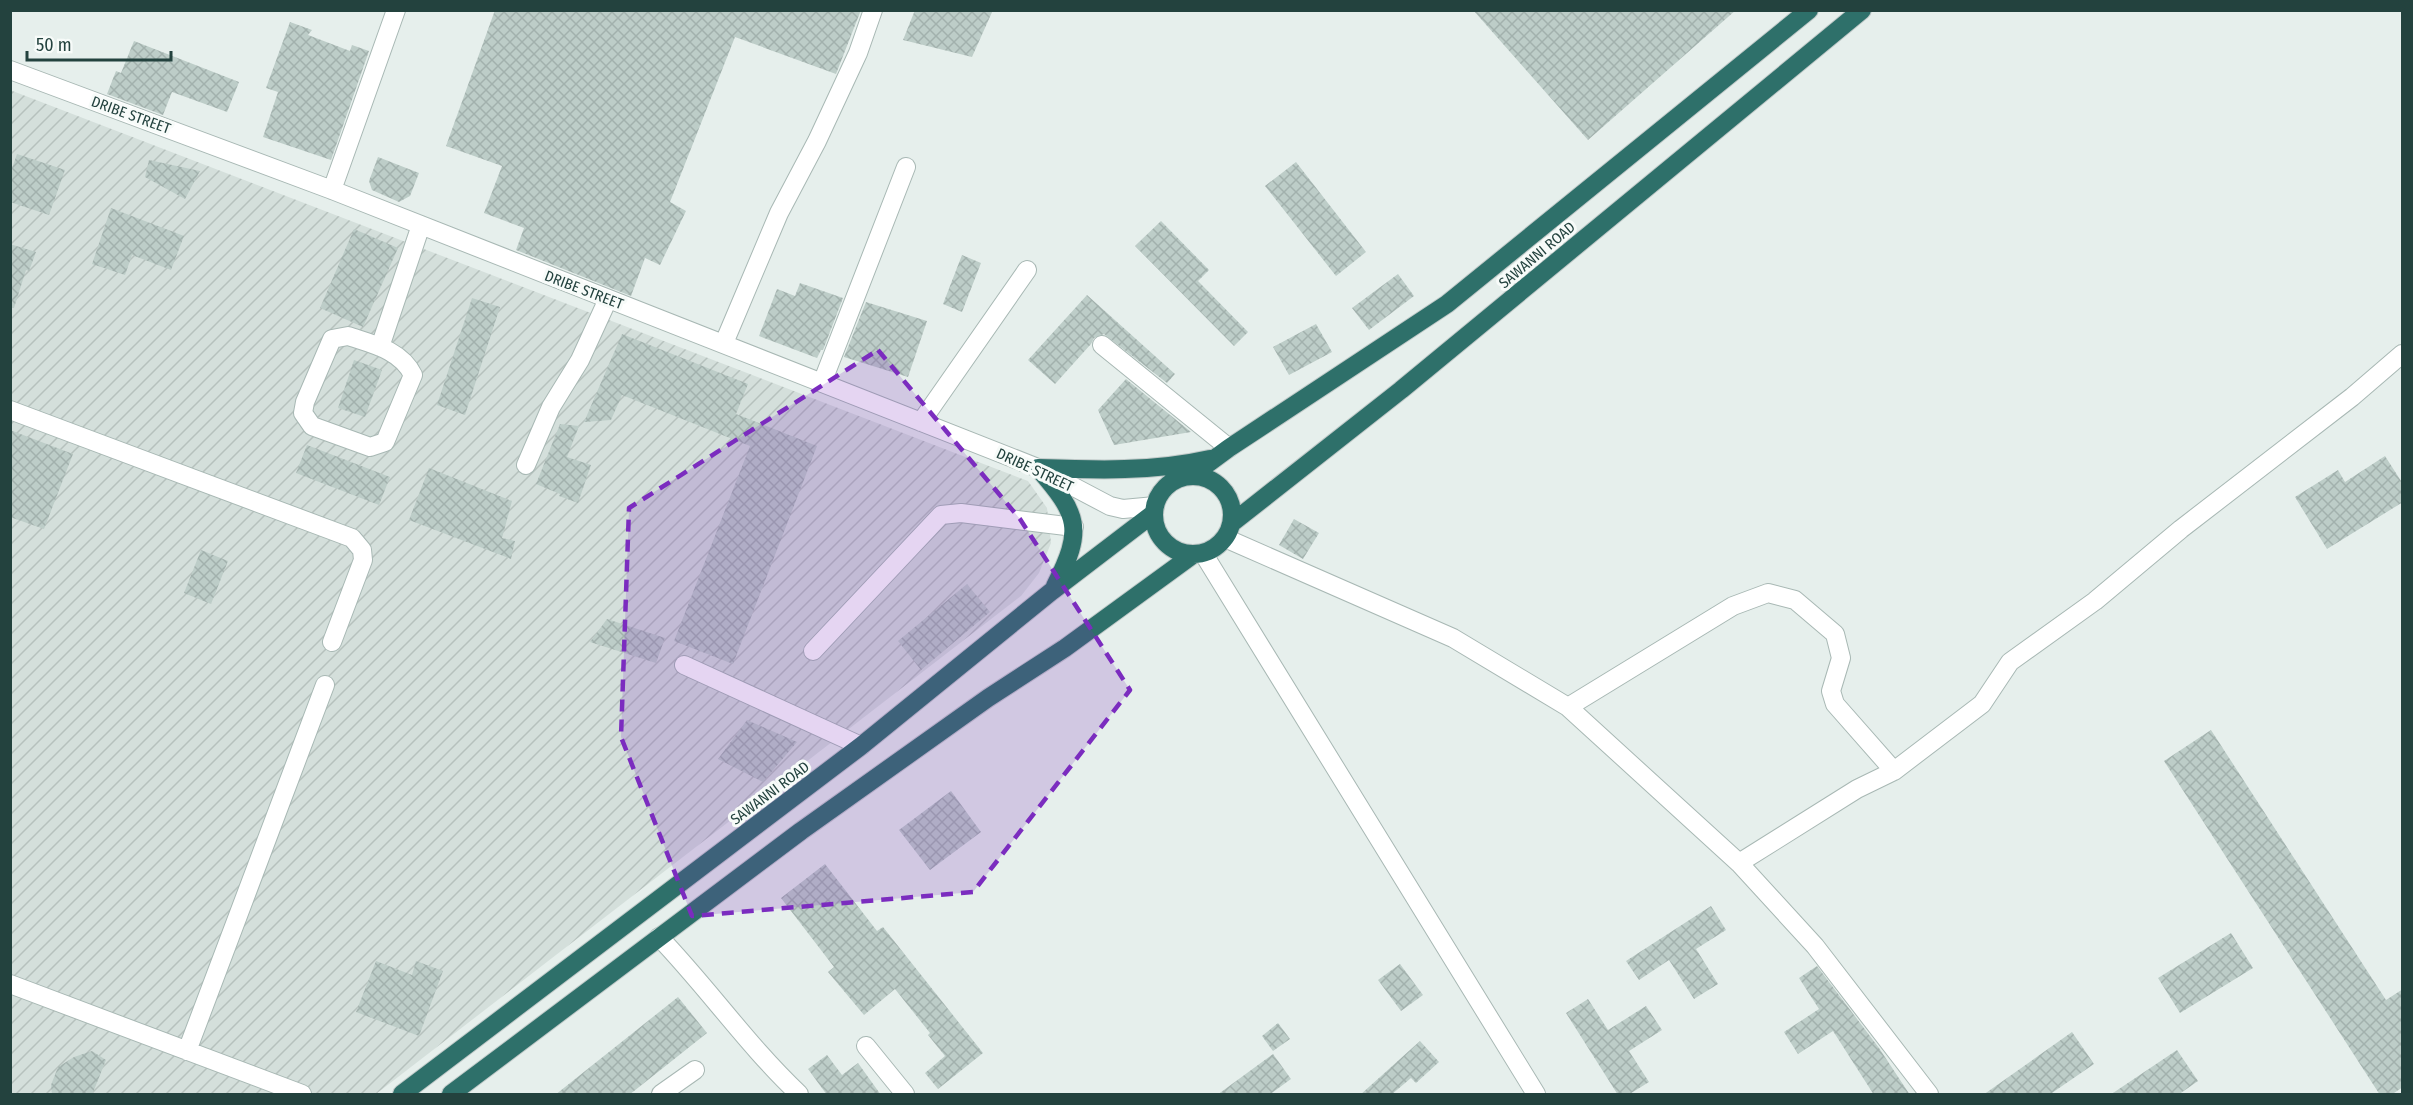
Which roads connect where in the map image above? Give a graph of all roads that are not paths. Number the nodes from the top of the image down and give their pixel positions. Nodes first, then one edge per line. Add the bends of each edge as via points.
1 (396, 10) edge
2 (873, 10) edge
3 (1809, 10) edge
4 (1862, 10) edge
5 (10, 70) edge
6 (906, 166) dead end
7 (332, 190) junction
8 (421, 225) junction
9 (1027, 270) dead end
10 (608, 299) junction
11 (724, 344) junction
12 (1102, 345) dead end
13 (380, 347) junction
14 (2403, 354) edge
15 (822, 383) junction
16 (10, 410) edge
17 (921, 422) junction
18 (1224, 452) junction
19 (526, 465) dead end
20 (1038, 468) junction
21 (1191, 476) junction
22 (1154, 510) junction
23 (1074, 527) junction
24 (1228, 531) junction
25 (1199, 554) junction
26 (1052, 591) junction
27 (332, 642) dead end
28 (813, 651) dead end
29 (684, 666) dead end
30 (325, 685) dead end
31 (1568, 706) junction
32 (861, 746) junction
33 (1894, 771) junction
34 (1739, 863) junction
35 (659, 937) junction
36 (10, 984) edge
37 (866, 1046) dead end
38 (187, 1051) junction
39 (695, 1070) dead end
40 (302, 1095) edge
41 (402, 1095) edge
42 (451, 1095) edge
43 (661, 1095) edge
44 (799, 1095) edge
45 (905, 1095) edge
46 (1536, 1095) edge
47 (1929, 1095) edge

1 - 7 street
2 - 11 street via 858,53 779,213
3 - 18 highway, SAWANNI ROAD via 1447,304
4 - 24 highway, SAWANNI ROAD
5 - 7 street, DRIBE STREET
6 - 15 street
7 - 8 street, DRIBE STREET
8 - 10 street, DRIBE STREET
8 - 13 street
9 - 17 street
10 - 11 street, DRIBE STREET
10 - 19 street via 580,360 551,407
11 - 15 street, DRIBE STREET
12 - 18 street
13 - 13 street via 407,363 412,375 385,442 370,447 312,426 303,413 305,402 332,339 348,336
14 - 33 street via 2095,601 2010,662 1982,704
15 - 17 street, DRIBE STREET
16 - 27 street via 352,538 362,550 363,560
17 - 20 street, DRIBE STREET
18 - 20 highway via 1157,468
18 - 21 highway, SAWANNI ROAD
20 - 22 street, DRIBE STREET via 1110,506
20 - 23 highway via 1063,496
21 - 22 highway, SAWANNI ROAD via 1168,485
21 - 24 highway via 1209,479 1223,490 1231,506
22 - 25 highway via 1157,531 1169,546 1185,554
22 - 26 highway, SAWANNI ROAD
23 - 26 highway via 1068,559
23 - 28 street via 962,513 941,516
24 - 25 highway, SAWANNI ROAD via 1211,550
24 - 31 street via 1453,638
25 - 35 highway, SAWANNI ROAD via 988,698
25 - 46 street
26 - 32 highway, SAWANNI ROAD
29 - 32 street
30 - 38 street
31 - 33 street via 1733,606 1768,593 1795,600 1835,634 1841,658 1831,691 1835,704
31 - 34 street
32 - 41 highway, SAWANNI ROAD
33 - 34 street via 1857,789
34 - 47 street via 1815,946
35 - 42 highway, SAWANNI ROAD
35 - 44 street
36 - 38 street
37 - 45 street
38 - 40 street
39 - 43 street

